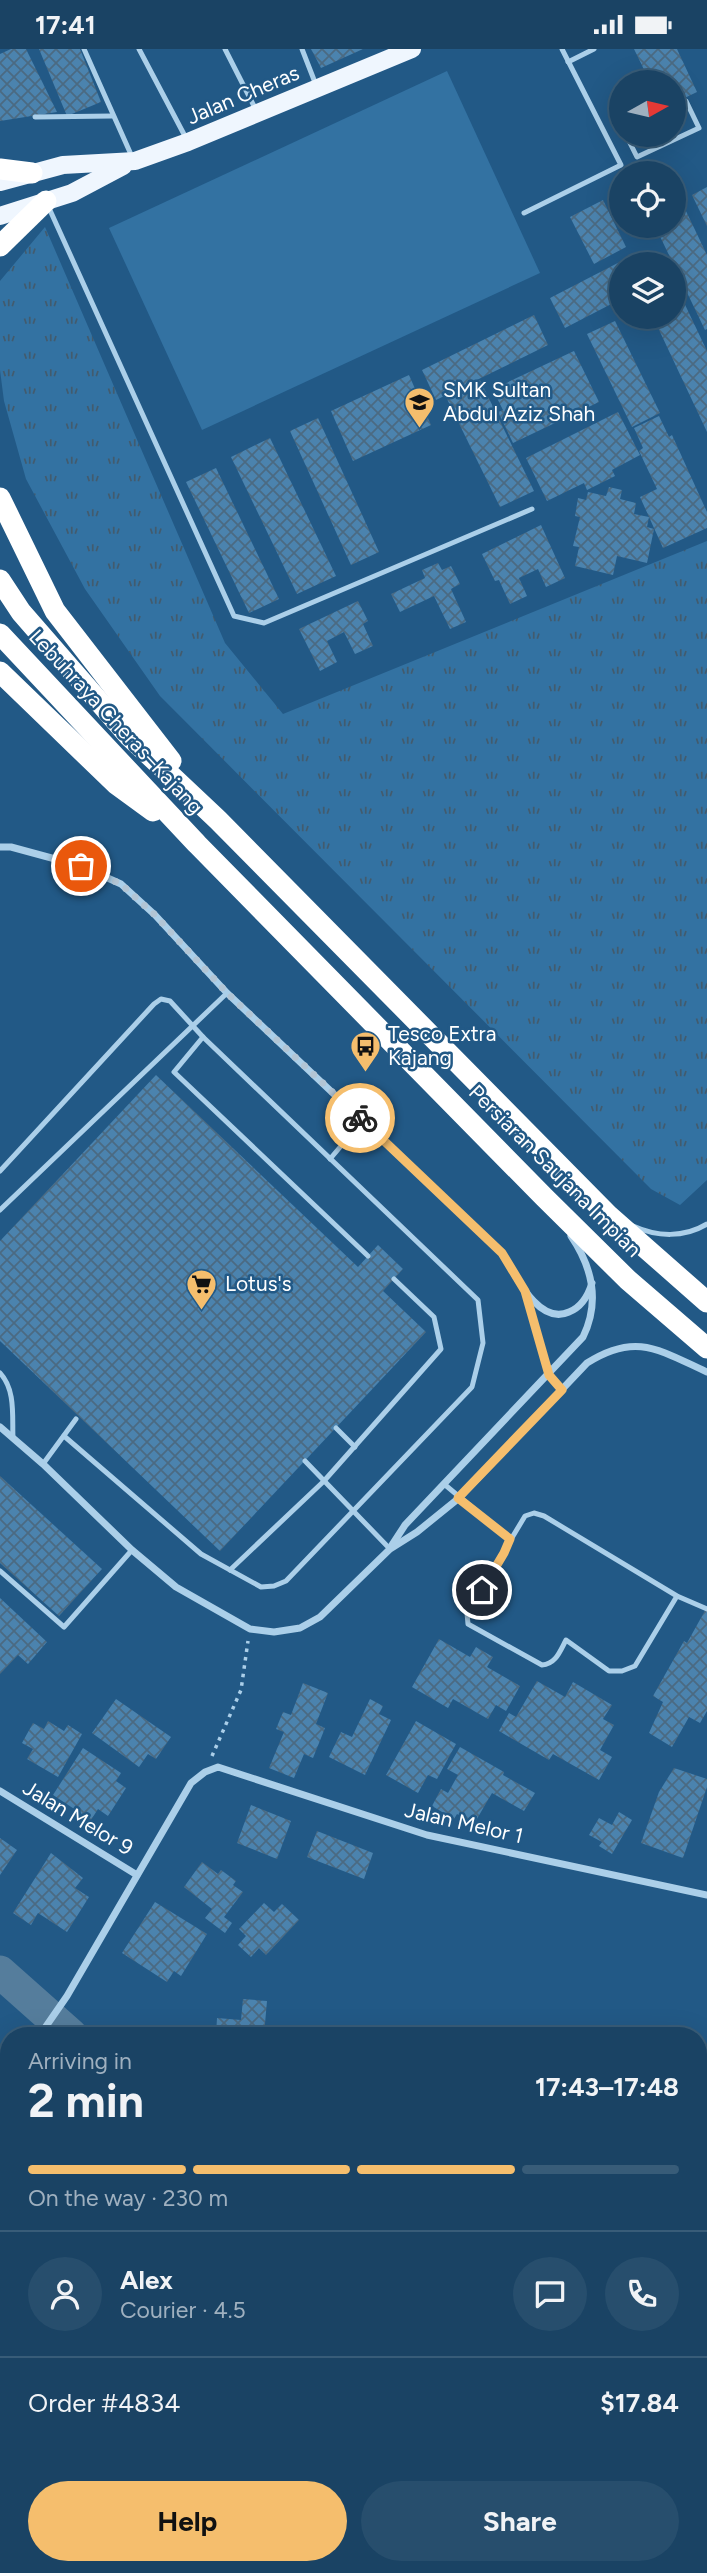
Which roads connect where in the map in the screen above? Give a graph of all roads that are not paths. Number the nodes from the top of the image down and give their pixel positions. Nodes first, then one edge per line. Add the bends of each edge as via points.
1 (84, 49) edge
2 (138, 49) edge
3 (225, 49) edge
4 (302, 49) edge
5 (412, 49) edge
6 (562, 49) edge
7 (594, 49) edge
8 (569, 62) junction
9 (317, 88) junction
10 (686, 101) edge
11 (257, 113) junction
12 (113, 116) junction
13 (35, 117) dead end
14 (686, 134) edge
15 (188, 142) junction
16 (632, 147) edge
17 (658, 147) edge
18 (637, 157) junction
19 (619, 161) edge
20 (629, 161) edge
21 (132, 162) junction
22 (0, 169) edge
23 (609, 171) edge
24 (32, 173) junction
25 (0, 182) edge
26 (46, 201) junction
27 (524, 213) dead end
28 (0, 216) edge
29 (0, 246) edge
30 (0, 498) edge
31 (532, 509) dead end
32 (0, 580) edge
33 (0, 633) edge
34 (0, 672) edge
35 (218, 820) junction
36 (197, 844) junction
37 (0, 847) edge
38 (227, 993) junction
39 (191, 1025) junction
40 (203, 1037) junction
41 (363, 1120) junction
42 (330, 1159) junction
43 (0, 1171) edge
44 (544, 1197) junction
45 (0, 1210) edge
46 (608, 1215) junction
47 (706, 1225) edge
48 (369, 1255) dead end
49 (394, 1279) dead end
50 (592, 1283) junction
51 (525, 1291) junction
52 (707, 1302) edge
53 (707, 1348) edge
54 (707, 1372) edge
55 (0, 1373) edge
56 (549, 1375) junction
57 (562, 1390) junction
58 (76, 1419) dead end
59 (1, 1428) edge
60 (336, 1428) dead end
61 (64, 1436) junction
62 (13, 1439) junction
63 (355, 1447) junction
64 (305, 1461) dead end
65 (43, 1464) junction
66 (324, 1481) junction
67 (444, 1484) junction
68 (458, 1498) junction
69 (353, 1511) junction
70 (510, 1539) junction
71 (390, 1549) junction
72 (132, 1550) junction
73 (230, 1570) junction
74 (0, 1571) edge
75 (677, 1596) junction
76 (707, 1609) edge
77 (0, 1791) edge
78 (137, 1875) junction
79 (707, 1895) edge
80 (46, 2027) edge

1 - 12 lane
2 - 15 lane
3 - 11 lane
4 - 9 lane
5 - 9 main road, Jalan Cheras
6 - 8 lane
7 - 8 lane
8 - 19 lane
9 - 11 main road, Jalan Cheras
10 - 14 lane via 699,128
11 - 15 main road, Jalan Cheras
12 - 13 lane
12 - 21 lane
15 - 21 main road, Jalan Cheras
16 - 18 lane
17 - 18 lane
18 - 20 lane
21 - 24 main road, Jalan Cheras via 63,165
21 - 26 main road, Jalan Cheras
22 - 24 highway
23 - 27 lane
24 - 25 main road, Jalan Cheras
26 - 28 main road, Jalan Cheras
26 - 29 highway
26 - 31 lane via 234,616 264,624
30 - 35 highway via 55,611
32 - 35 highway, Lebuhraya Cheras–Kajang via 21,612 129,736
33 - 36 highway, Lebuhraya Cheras–Kajang
34 - 36 highway via 116,784
35 - 46 highway, Persiaran Saujana Impian
36 - 44 highway, Persiaran Saujana Impian
37 - 38 street via 81,866 121,884
38 - 39 lane
38 - 41 street
39 - 40 lane
39 - 43 lane via 170,1001 161,999 154,1004
39 - 45 lane
40 - 42 lane
40 - 48 lane via 174,1072
41 - 42 lane
41 - 51 street via 502,1253
42 - 69 lane via 478,1300 483,1343 472,1387
44 - 50 street via 579,1248
44 - 53 highway, Persiaran Saujana Impian via 628,1280
46 - 47 lane via 651,1234 680,1234
46 - 52 highway, Persiaran Saujana Impian
49 - 63 lane via 434,1317 441,1349
50 - 51 street via 580,1305 558,1315 540,1307
50 - 56 street via 590,1322 583,1337
51 - 56 street
54 - 57 street via 661,1351 625,1345 587,1363
55 - 62 lane via 11,1393
56 - 57 street
56 - 67 street
57 - 68 street
58 - 61 lane
59 - 62 street
60 - 63 lane
61 - 65 lane
61 - 73 lane via 201,1554
62 - 65 street
63 - 66 lane
64 - 66 lane
65 - 72 street
66 - 69 lane
66 - 73 lane
67 - 68 lane
67 - 71 street via 405,1525
68 - 70 lane
68 - 71 street
69 - 71 lane
69 - 73 lane via 286,1581 261,1587
70 - 75 lane via 525,1516 544,1516
70 - 75 lane via 466,1619 542,1665 555,1660 566,1640 609,1671 635,1666
71 - 72 street via 320,1616 300,1628 274,1632 250,1629 176,1587
72 - 74 lane via 64,1627
75 - 76 lane
77 - 78 street, Jalan Melor 9
78 - 79 street, Jalan Melor 1 via 191,1783 218,1767 427,1835
78 - 80 street

